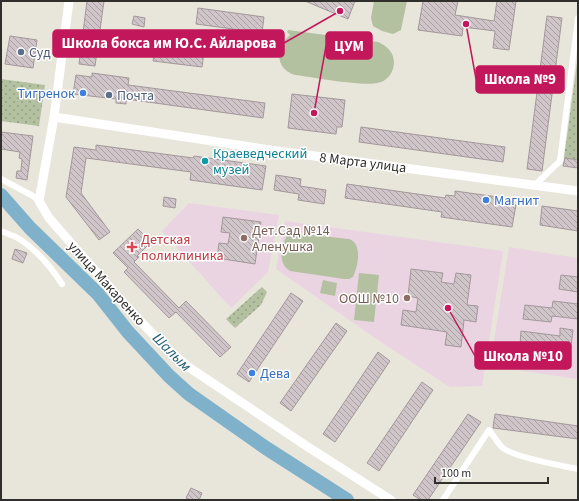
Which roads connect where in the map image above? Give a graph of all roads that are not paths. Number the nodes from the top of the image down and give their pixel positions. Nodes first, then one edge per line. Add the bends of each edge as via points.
1 (69, 1) edge
2 (578, 18) edge
3 (54, 117) junction
4 (1, 179) edge
5 (536, 184) junction
6 (578, 191) edge
7 (39, 201) junction
8 (1, 232) edge
9 (62, 284) dead end
10 (578, 469) edge
11 (391, 500) edge
12 (443, 500) edge

1 - 3 street
2 - 5 street via 560,161
3 - 5 street, 8 Марта улица via 277,151
3 - 7 street
4 - 7 street
5 - 6 street, 8 Марта улица
7 - 11 street, улица Макаренко via 49,218 128,308 178,358
8 - 9 street via 16,237 35,252 54,271
10 - 12 street via 508,451 502,448 490,430

